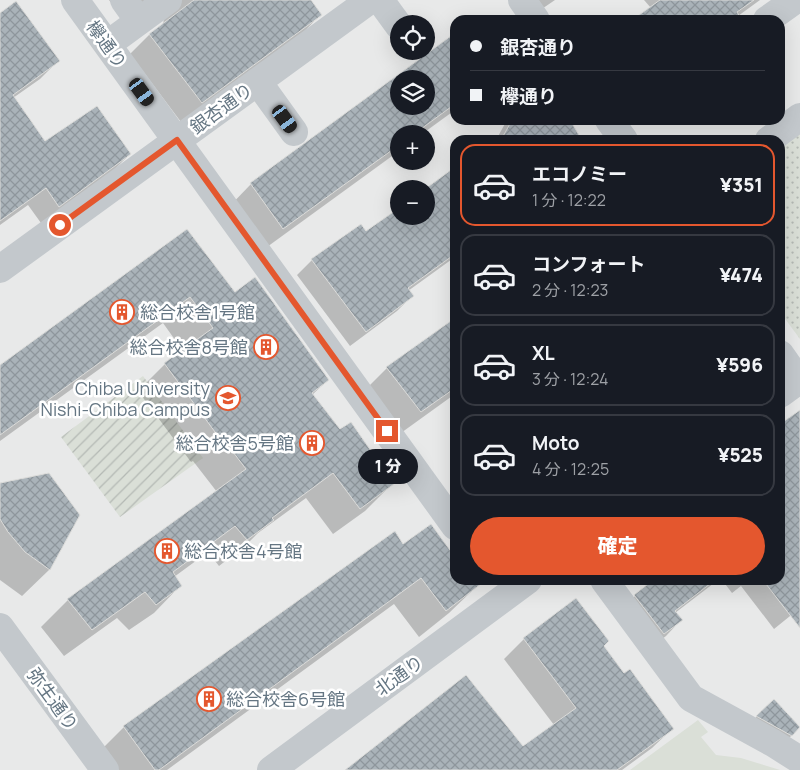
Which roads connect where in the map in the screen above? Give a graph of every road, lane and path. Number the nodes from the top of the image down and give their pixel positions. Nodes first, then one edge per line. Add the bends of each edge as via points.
1 (76, 0) edge
2 (168, 0) edge
3 (370, 0) edge
4 (380, 0) edge
5 (522, 0) edge
6 (795, 0) edge
7 (132, 10) edge
8 (391, 15) edge
9 (532, 15) edge
10 (774, 15) edge
11 (108, 44) junction
12 (258, 82) junction
13 (800, 117) edge
14 (294, 132) dead end
15 (776, 135) edge
16 (177, 140) junction
17 (0, 269) edge
18 (785, 366) edge
19 (793, 385) edge
20 (450, 519) edge
21 (608, 585) edge
22 (500, 588) edge
23 (0, 627) edge
24 (800, 760) edge
25 (105, 770) edge
26 (271, 770) edge

1 - 11 lane, 欅通り
2 - 7 lane
3 - 12 lane, 銀杏通り
4 - 8 lane
5 - 9 lane
6 - 10 lane
7 - 11 lane
11 - 16 lane, 欅通り
12 - 14 lane
12 - 16 lane, 銀杏通り
13 - 15 lane
16 - 17 lane, 銀杏通り
16 - 20 lane, 欅通り
18 - 19 lane
21 - 24 lane via 691,698
22 - 26 lane, 北通り
23 - 25 lane, 弥生通り

